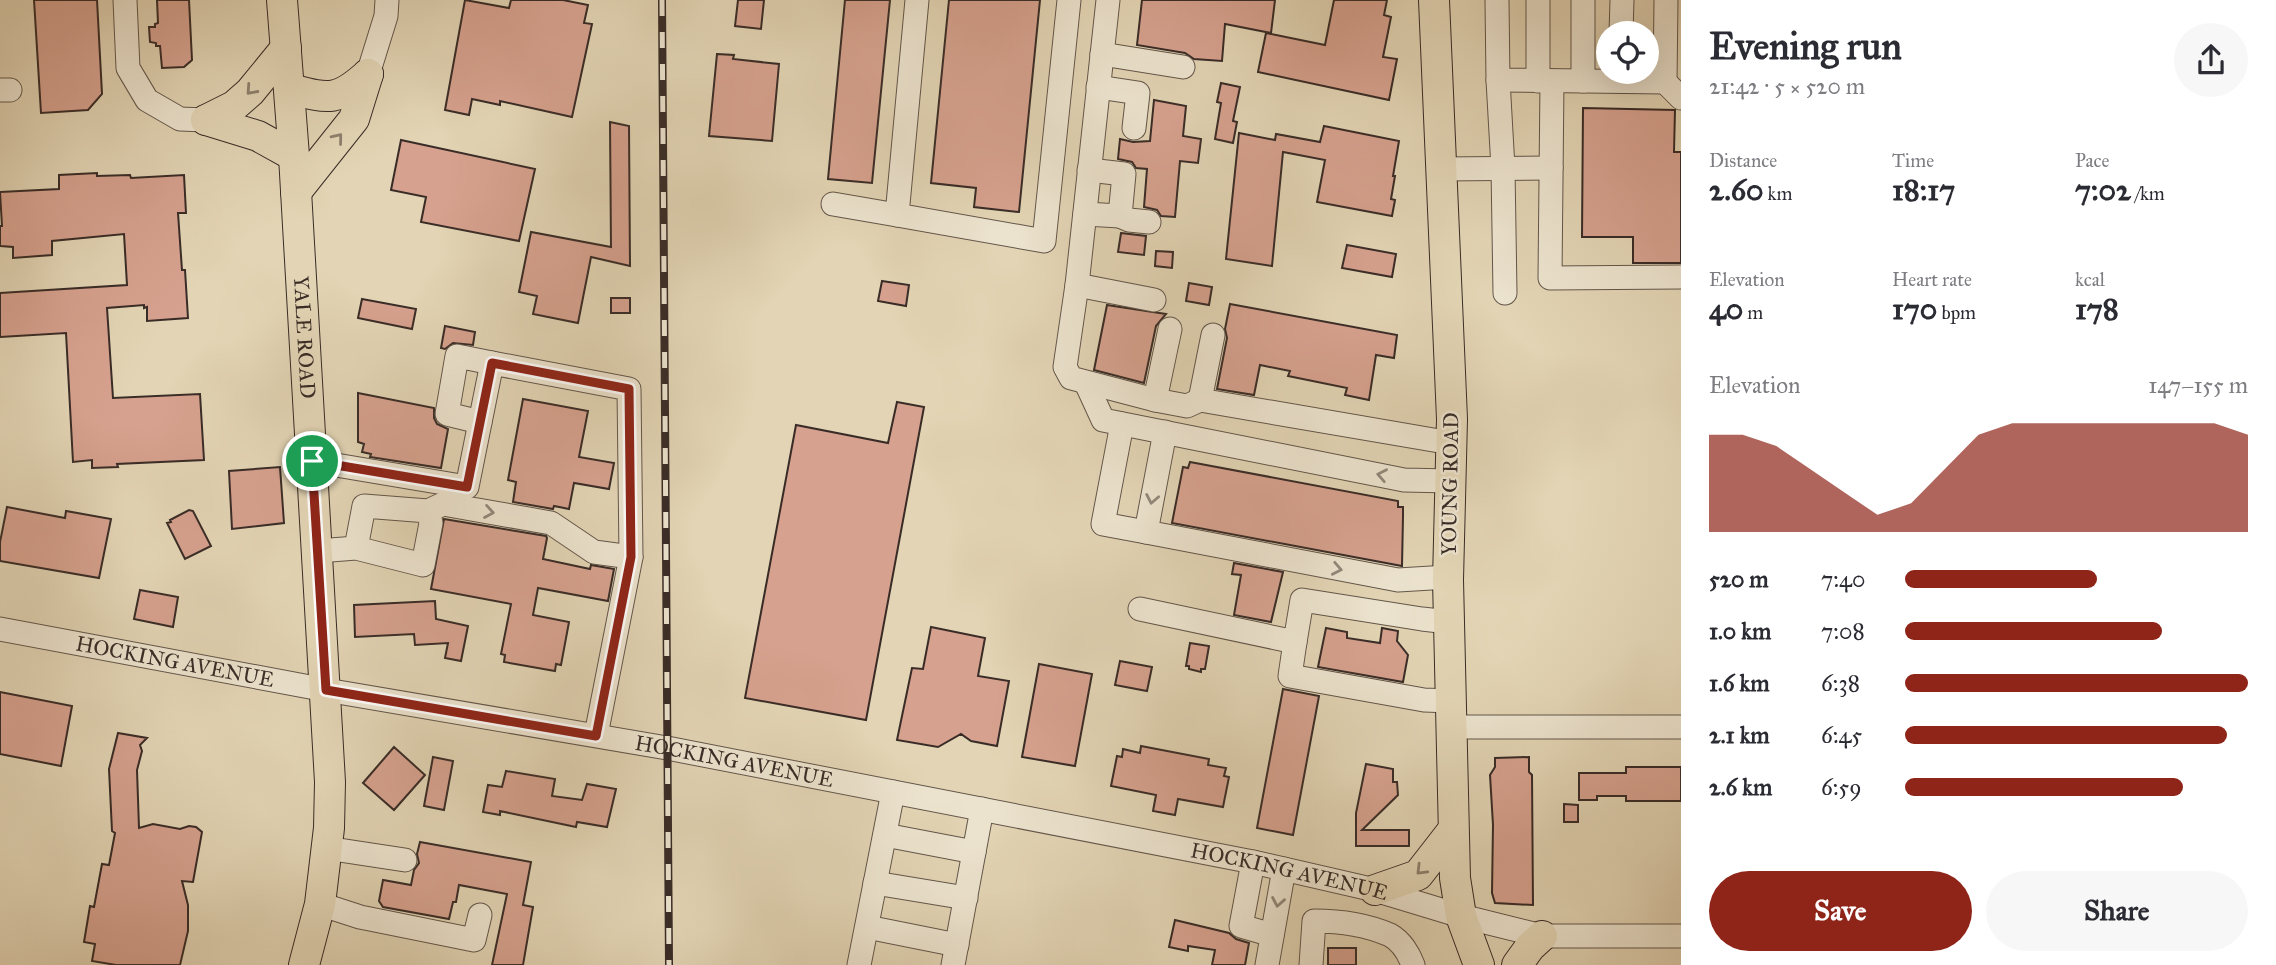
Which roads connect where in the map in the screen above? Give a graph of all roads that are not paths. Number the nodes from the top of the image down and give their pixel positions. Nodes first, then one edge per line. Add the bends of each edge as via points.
1 (125, 0) edge
2 (282, 0) edge
3 (387, 0) edge
4 (917, 0) edge
5 (1069, 0) edge
6 (1108, 0) edge
7 (1434, 0) edge
8 (1497, 0) edge
9 (1538, 0) edge
10 (1583, 0) edge
11 (1622, 0) edge
12 (1666, 0) edge
13 (1622, 21) edge
14 (286, 48) junction
15 (1102, 54) junction
16 (1183, 66) dead end
17 (368, 74) junction
18 (1498, 80) junction
19 (1596, 80) edge
20 (1545, 81) junction
21 (1583, 81) junction
22 (1649, 84) edge
23 (1098, 87) junction
24 (290, 89) junction
25 (1673, 90) edge
26 (206, 120) junction
27 (1134, 128) dead end
28 (294, 156) junction
29 (1503, 168) junction
30 (1551, 168) junction
31 (1443, 169) junction
32 (1089, 170) junction
33 (296, 192) junction
34 (833, 204) dead end
35 (1085, 214) junction
36 (897, 215) junction
37 (1120, 216) junction
38 (1149, 222) dead end
39 (1681, 277) edge
40 (1077, 285) junction
41 (1504, 293) dead end
42 (1154, 300) dead end
43 (1170, 329) dead end
44 (1213, 335) dead end
45 (492, 363) junction
46 (1086, 383) junction
47 (1156, 400) junction
48 (1200, 400) junction
49 (480, 422) junction
50 (1122, 424) junction
51 (1165, 432) junction
52 (1451, 443) junction
53 (312, 461) junction
54 (1450, 481) junction
55 (428, 511) junction
56 (1146, 532) junction
57 (356, 548) junction
58 (318, 551) junction
59 (631, 557) junction
60 (1448, 577) junction
61 (1140, 609) dead end
62 (1449, 622) junction
63 (0, 629) edge
64 (1295, 642) junction
65 (326, 690) junction
66 (1452, 714) junction
67 (1681, 727) edge
68 (596, 736) junction
69 (893, 792) junction
70 (982, 809) junction
71 (1453, 830) junction
72 (885, 835) junction
73 (326, 848) junction
74 (974, 852) junction
75 (405, 860) dead end
76 (1253, 862) junction
77 (1284, 869) junction
78 (875, 883) junction
79 (1344, 883) junction
80 (1375, 890) junction
81 (965, 898) junction
82 (320, 904) junction
83 (480, 915) dead end
84 (1461, 916) junction
85 (1340, 921) junction
86 (866, 928) junction
87 (1272, 935) junction
88 (1542, 936) junction
89 (1681, 936) edge
90 (955, 955) edge
91 (1412, 964) edge
92 (304, 965) edge
93 (859, 965) edge
94 (1267, 965) edge
95 (1311, 965) edge
96 (1479, 965) edge
97 (1517, 965) edge

1 - 26 street via 128,68 147,100 180,119
2 - 14 main road, YALE ROAD
3 - 17 street
4 - 36 street
5 - 36 street via 1044,241
6 - 15 street
7 - 31 main road, YOUNG ROAD
8 - 18 street
9 - 20 street
10 - 21 street
11 - 13 street
12 - 25 street
14 - 24 main road, YALE ROAD
14 -> 26 main road via 242,99
15 - 16 street
15 - 23 street
17 - 24 main road via 348,92 324,98
33 -> 17 main road via 354,118
18 - 20 street
18 - 29 street
19 - 21 street
20 - 21 street
20 - 30 street
22 - 25 street
23 - 27 street via 1138,93
23 - 32 street
24 - 28 main road, YALE ROAD
26 - 28 main road via 258,136
28 - 33 main road, YALE ROAD
29 - 30 street
29 - 31 street
29 - 41 street
30 - 39 street via 1550,278
31 - 52 main road, YOUNG ROAD
32 - 35 street
32 - 37 street via 1124,174
33 - 53 main road, YALE ROAD
34 - 36 street
35 - 37 street
35 - 40 street
37 - 38 street
40 - 42 street
40 - 46 street via 1065,367 1070,378
43 - 47 street
44 - 48 street
45 - 49 street
45 - 49 street via 457,356 447,414
45 - 59 street via 629,389
46 - 47 street
46 - 50 street via 1103,420
47 - 48 street via 1186,406
48 - 52 street
49 - 53 street via 467,487
50 - 51 street
50 - 56 street via 1103,524
54 -> 51 street via 1404,480
51 -> 56 street
52 - 54 main road, YOUNG ROAD
53 - 58 main road, YALE ROAD
54 - 60 main road, YOUNG ROAD
55 - 57 street via 364,506
55 - 57 street via 431,523 423,565
55 -> 59 street via 443,504 551,523 594,552
56 -> 60 street via 1398,580
57 - 58 street
58 - 65 main road, YALE ROAD
59 - 68 street
60 - 62 main road, YOUNG ROAD
61 - 64 street
62 - 64 street via 1302,600
62 - 66 main road, YOUNG ROAD
63 - 65 street, HOCKING AVENUE
64 - 66 street via 1290,676 1413,698
65 - 68 street, HOCKING AVENUE
65 - 73 main road, YALE ROAD via 330,782
66 - 67 street
66 - 71 main road, YOUNG ROAD
68 - 69 street, HOCKING AVENUE
69 - 70 street, HOCKING AVENUE
69 - 72 street
70 - 74 street
70 - 76 street, HOCKING AVENUE
71 -> 80 main road via 1418,876
71 - 84 main road, YOUNG ROAD
72 - 74 street
72 - 78 street
73 - 75 street
73 - 82 main road, YALE ROAD
74 - 81 street
76 - 77 street, HOCKING AVENUE
76 - 87 street via 1241,926
77 - 79 street, HOCKING AVENUE
77 -> 87 street
78 - 81 street
78 - 86 street
79 - 80 street, HOCKING AVENUE
79 - 85 street
80 - 84 street, HOCKING AVENUE
81 - 90 street
82 - 83 street via 360,917 474,940
82 - 92 main road, YALE ROAD
84 - 88 street, HOCKING AVENUE
84 - 96 main road, YOUNG ROAD
85 - 91 street via 1391,936
85 - 95 street via 1314,920
86 - 90 street
86 - 93 street
87 - 94 street
88 - 89 street, HOCKING AVENUE
88 - 97 main road

